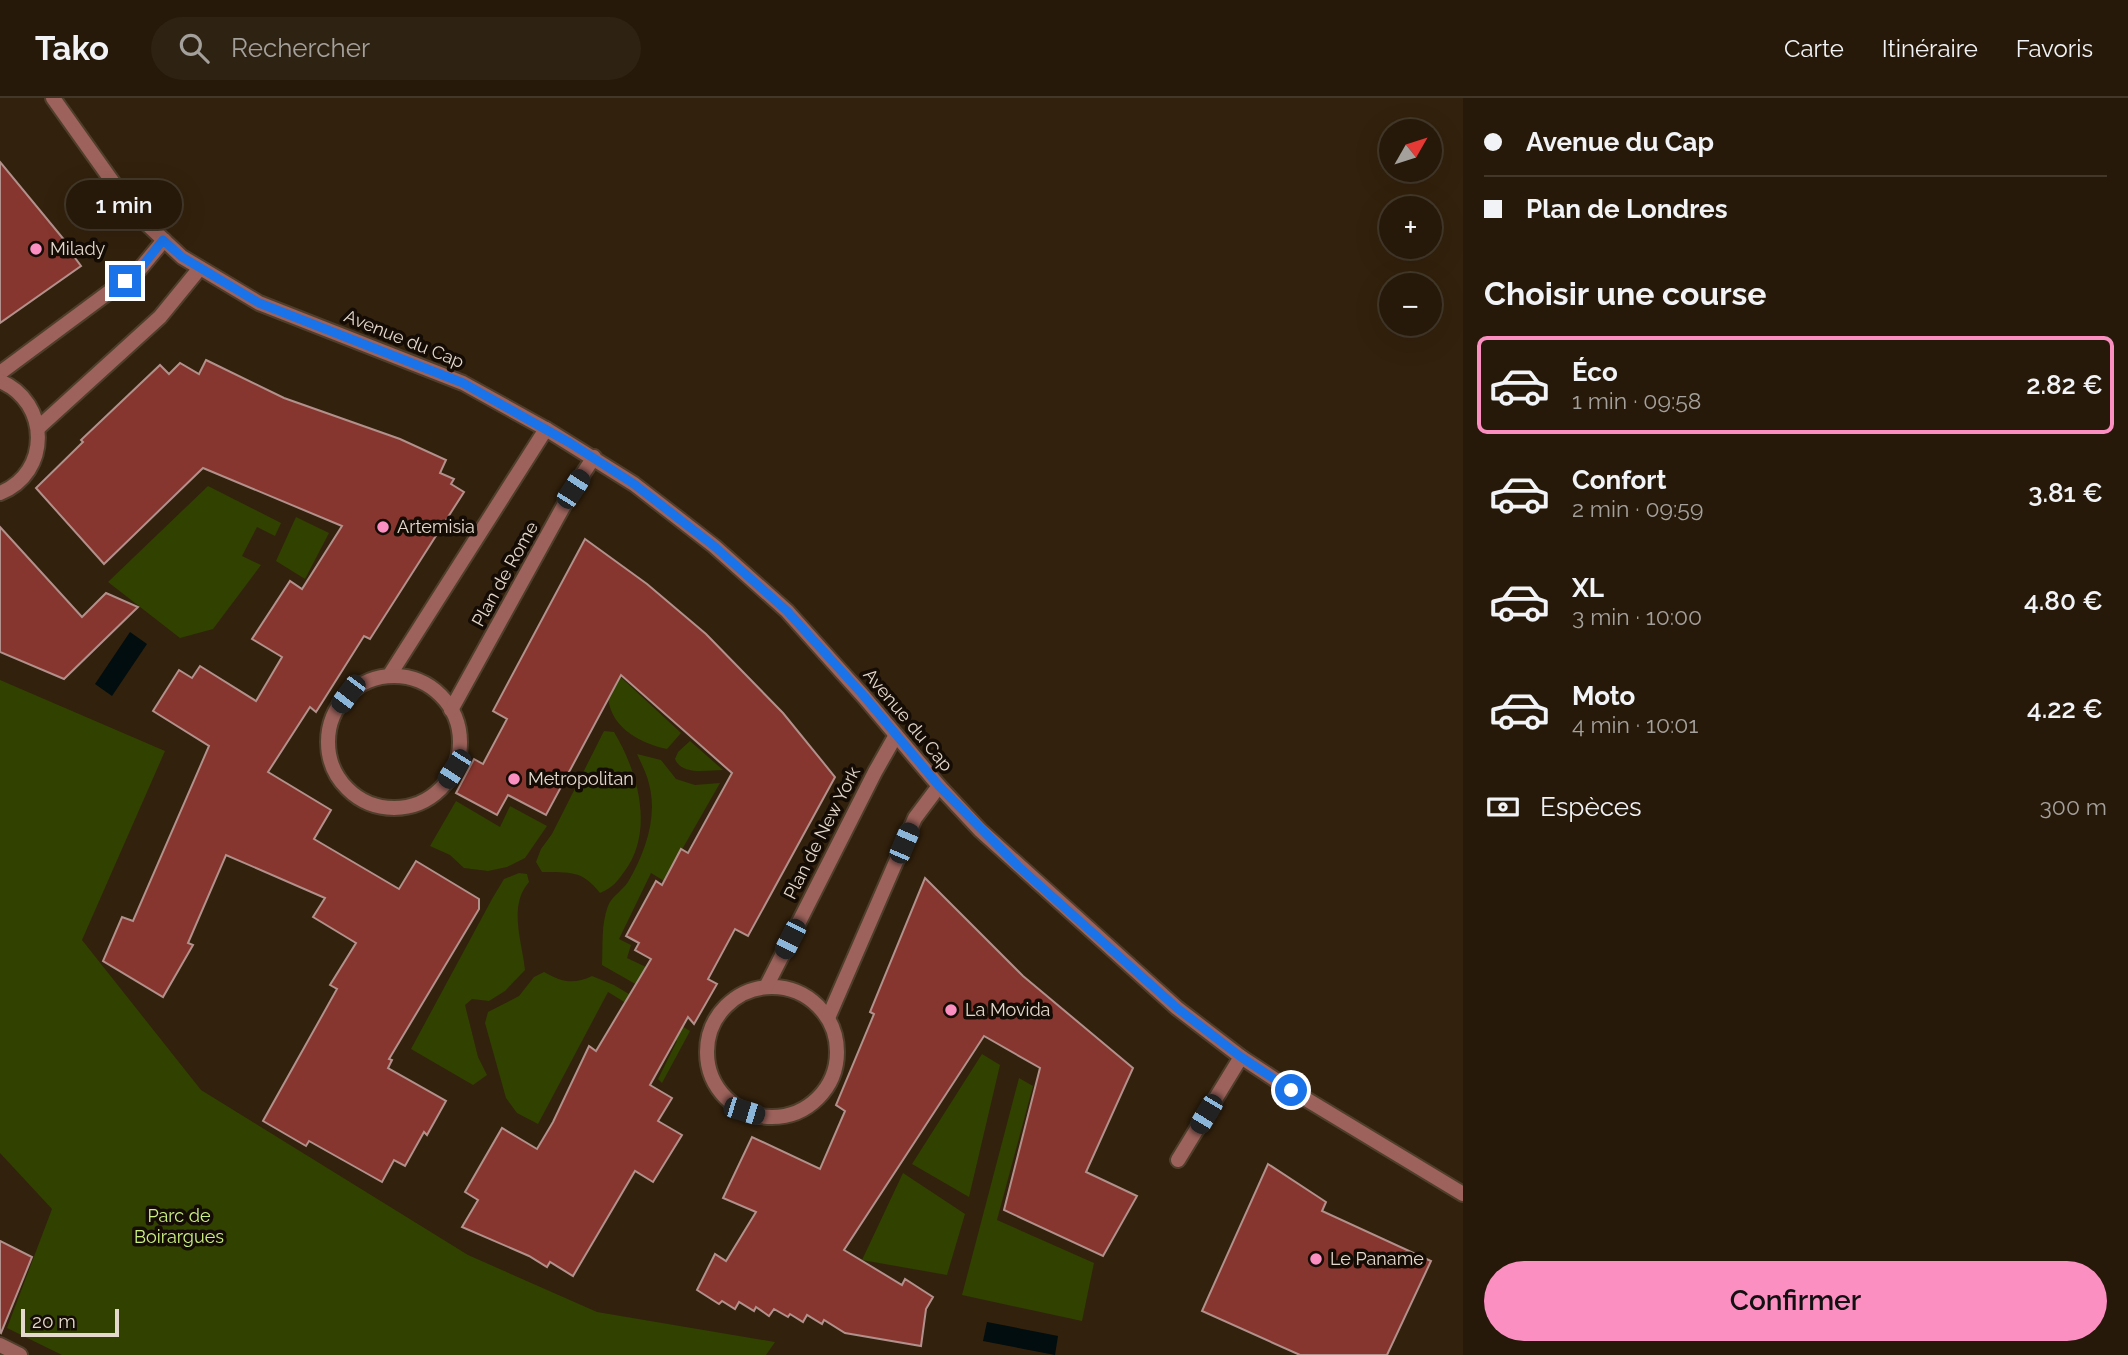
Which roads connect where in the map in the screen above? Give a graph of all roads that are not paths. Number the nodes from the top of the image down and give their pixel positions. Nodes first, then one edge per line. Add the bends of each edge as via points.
1 (53, 98) edge
2 (163, 240) junction
3 (200, 268) junction
4 (0, 373) edge
5 (0, 382) edge
6 (38, 428) junction
7 (546, 429) junction
8 (594, 457) junction
9 (0, 493) edge
10 (389, 676) junction
11 (451, 710) junction
12 (896, 735) junction
13 (939, 786) junction
14 (766, 987) junction
15 (828, 1018) junction
16 (1241, 1057) junction
17 (1178, 1160) dead end
18 (1463, 1194) edge
19 (0, 1345) edge
20 (20, 1355) edge

1 - 2 street, Avenue du Cap via 134,212
2 - 3 street, Avenue du Cap
2 - 4 street via 140,269
3 - 6 street via 160,317
3 - 7 street, Avenue du Cap via 259,303 463,383
5 - 6 street via 24,397
6 - 9 street via 33,463 24,478
7 - 8 street, Avenue du Cap
7 - 10 street
8 - 11 street, Plan de Rome
8 - 12 street, Avenue du Cap via 714,546 787,611
10 - 11 street via 418,680
10 - 11 street via 368,681 348,694 335,711 328,732 334,772 361,800 378,807 410,807 443,786 460,749
12 - 13 street, Avenue du Cap
12 - 14 street, Plan de New York
13 - 15 street via 915,818
13 - 16 street, Avenue du Cap via 1141,978
14 - 15 street via 801,993
14 - 15 street via 751,990 724,1008 709,1036 710,1073 724,1096 744,1111 762,1117 799,1112 827,1089 836,1063 835,1035
16 - 17 street
16 - 18 street, Avenue du Cap
19 - 20 street

